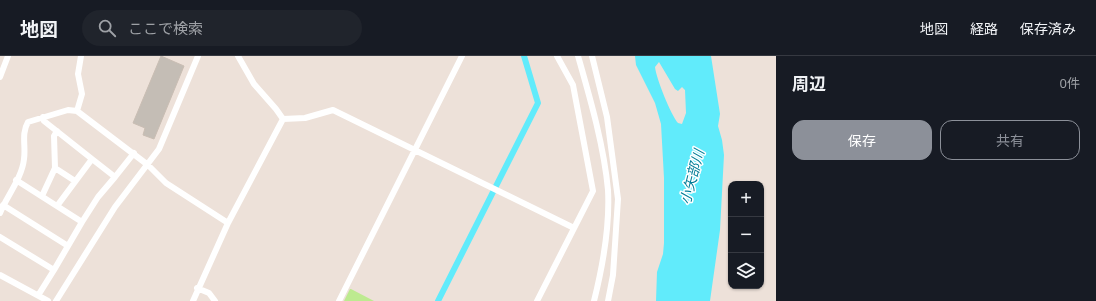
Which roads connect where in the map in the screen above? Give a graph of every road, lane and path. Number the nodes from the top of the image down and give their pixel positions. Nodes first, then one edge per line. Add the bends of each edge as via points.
1 (8, 56) edge
2 (81, 56) edge
3 (238, 56) edge
4 (462, 56) edge
5 (557, 56) edge
6 (578, 56) edge
7 (592, 56) edge
8 (196, 57) edge
9 (0, 77) edge
10 (77, 111) junction
11 (43, 117) junction
12 (282, 119) junction
13 (57, 131) junction
14 (415, 150) junction
15 (134, 153) junction
16 (92, 159) junction
17 (148, 165) junction
18 (55, 168) junction
19 (115, 177) junction
20 (16, 180) junction
21 (75, 181) junction
22 (42, 196) junction
23 (3, 205) junction
24 (57, 206) junction
25 (0, 213) edge
26 (82, 222) junction
27 (228, 222) junction
28 (574, 228) junction
29 (0, 237) edge
30 (68, 246) junction
31 (54, 270) junction
32 (0, 275) edge
33 (197, 288) junction
34 (39, 294) junction
35 (48, 301) edge
36 (56, 301) edge
37 (193, 301) edge
38 (215, 301) edge
39 (339, 301) edge
40 (537, 301) edge
41 (594, 301) edge
42 (608, 301) edge

1 - 9 street
2 - 10 street via 78,74 82,94
3 - 12 street via 254,84 276,108
4 - 14 street
5 - 28 street via 573,85 593,191
6 - 41 street via 595,116 608,189 604,254
7 - 42 street via 606,117 618,199 613,275
8 - 17 street via 159,149
10 - 11 street via 68,110
10 - 15 street
11 - 13 street via 44,121
11 - 20 street via 28,122 24,129 24,159
12 - 14 street via 305,118 333,110
12 - 27 street
13 - 16 street
13 - 18 street via 54,136
14 - 28 street
14 - 39 street
15 - 17 street
15 - 19 street
16 - 19 street
16 - 21 street
17 - 27 street via 166,183
17 - 36 street via 115,207
18 - 21 street
18 - 22 street
19 - 26 street
20 - 22 street
20 - 23 street
21 - 24 street
22 - 24 street
23 - 25 street
23 - 30 street
24 - 26 street
26 - 30 street
27 - 33 street
28 - 40 street
29 - 31 street
30 - 31 street
31 - 34 street
32 - 34 street
33 - 37 street
33 - 38 street via 209,294
34 - 35 street

